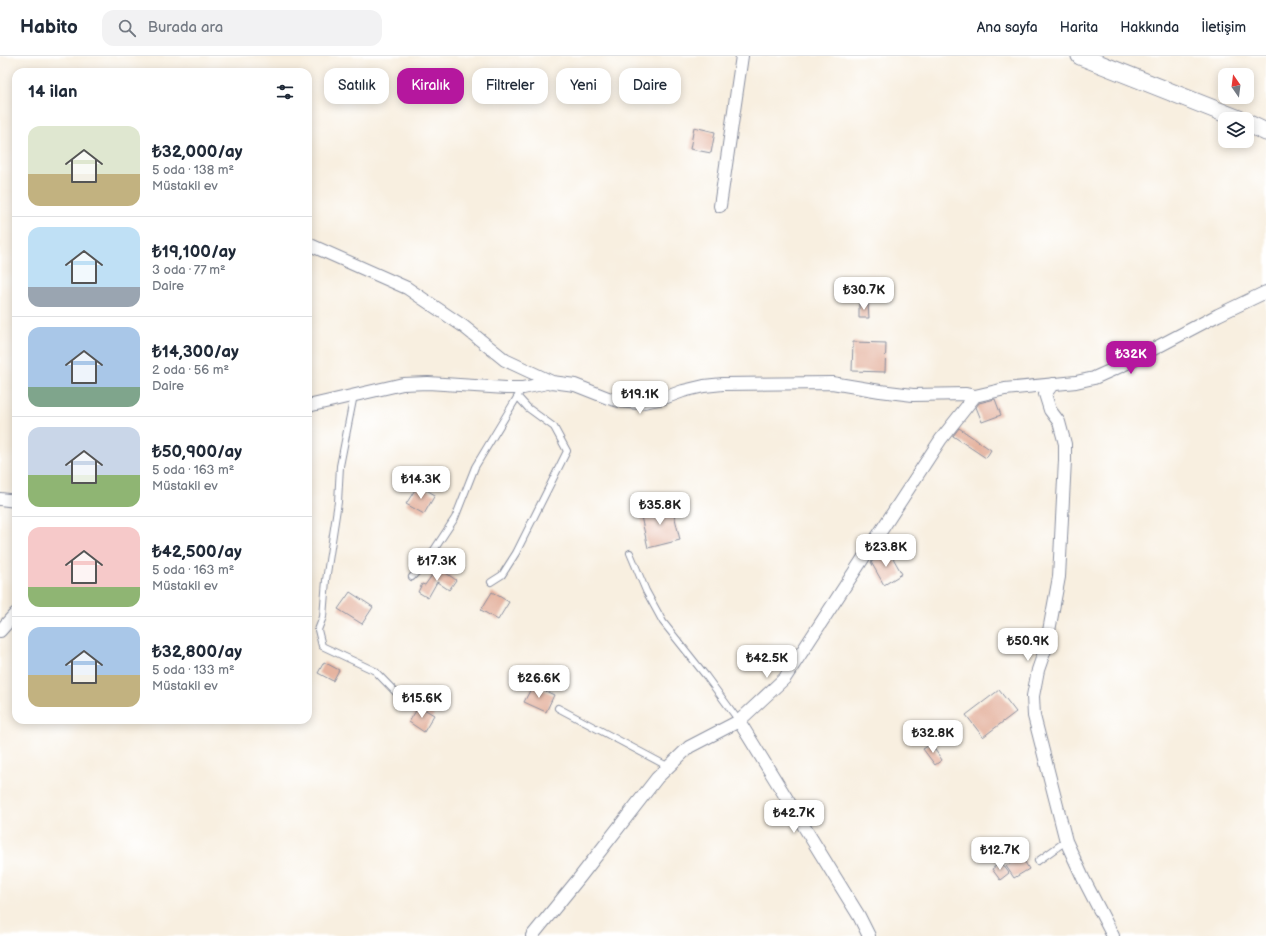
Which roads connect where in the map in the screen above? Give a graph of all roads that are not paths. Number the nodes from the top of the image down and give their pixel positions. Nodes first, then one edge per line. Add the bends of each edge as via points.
1 (742, 56) edge
2 (1080, 56) edge
3 (1221, 112) edge
4 (1254, 126) edge
5 (1266, 132) edge
6 (720, 206) dead end
7 (312, 246) edge
8 (1266, 292) edge
9 (552, 382) junction
10 (1053, 384) junction
11 (521, 392) junction
12 (354, 395) junction
13 (975, 396) junction
14 (312, 405) edge
15 (0, 499) edge
16 (12, 500) edge
17 (630, 554) dead end
18 (412, 577) dead end
19 (491, 582) dead end
20 (12, 618) edge
21 (0, 631) edge
22 (409, 706) dead end
23 (558, 708) dead end
24 (739, 721) junction
25 (669, 767) junction
26 (1066, 841) junction
27 (1038, 861) dead end
28 (532, 936) edge
29 (869, 936) edge
30 (1113, 936) edge

1 - 6 street
2 - 3 street
4 - 5 street
7 - 9 street via 407,288 463,326 505,360
8 - 10 street via 1094,378
9 - 11 street
9 - 13 street via 575,385 619,401 639,403 704,386 723,384 832,383 880,392
10 - 13 street via 1005,389
10 - 26 street via 1045,394 1046,402 1059,422 1065,444 1059,577 1048,641 1038,670 1033,696 1034,716
11 - 12 street via 506,388 428,383 403,384
11 - 18 lane via 474,467 455,518 426,562
11 - 19 lane via 528,408 554,427 567,451 516,553 502,575
12 - 14 street
12 - 22 lane via 340,466 338,502 323,617 318,630 322,646 375,672
13 - 24 street via 941,439 785,678
15 - 16 street
17 - 24 lane via 663,622
20 - 21 street
23 - 25 lane
24 - 25 street via 689,746
24 - 29 street
25 - 28 street via 657,778
26 - 27 lane
26 - 30 street

